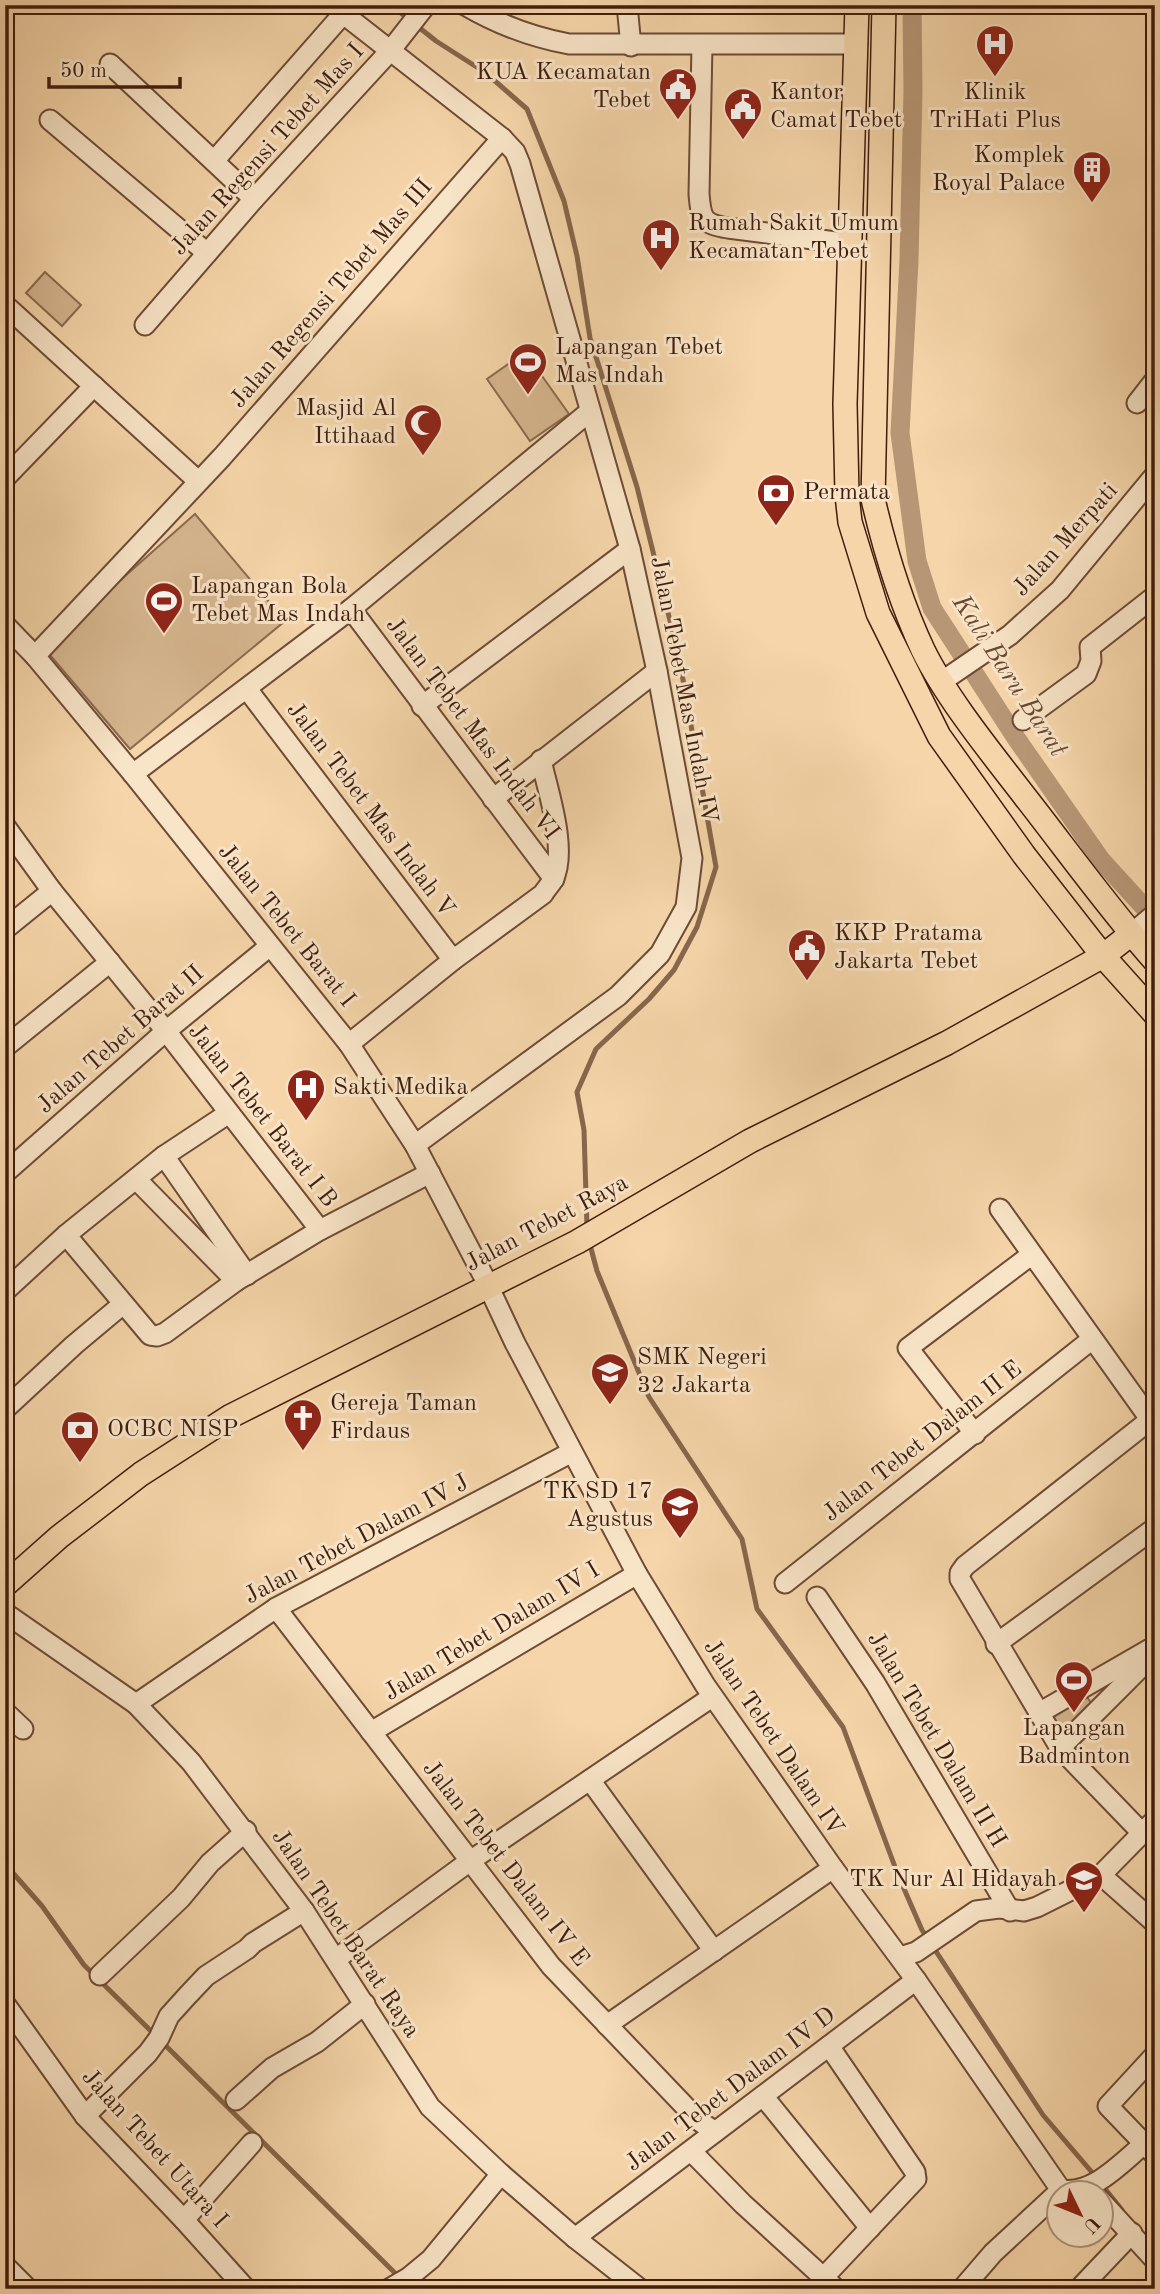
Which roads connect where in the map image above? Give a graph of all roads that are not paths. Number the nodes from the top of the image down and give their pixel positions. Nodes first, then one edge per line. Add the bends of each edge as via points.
1 (426, 5) edge
2 (465, 5) edge
3 (627, 5) edge
4 (857, 5) edge
5 (884, 5) edge
6 (338, 10) edge
7 (857, 44) junction
8 (395, 45) junction
9 (702, 45) junction
10 (631, 46) junction
11 (110, 64) dead end
12 (50, 120) dead end
13 (502, 138) junction
14 (214, 161) junction
15 (254, 199) junction
16 (850, 244) junction
17 (207, 253) junction
18 (5, 305) edge
19 (145, 325) dead end
20 (1155, 380) edge
21 (94, 386) junction
22 (1137, 403) dead end
23 (589, 412) junction
24 (1155, 475) edge
25 (5, 478) edge
26 (198, 481) junction
27 (876, 512) junction
28 (849, 516) junction
29 (630, 549) junction
30 (1155, 596) edge
31 (351, 610) junction
32 (5, 625) edge
33 (35, 656) junction
34 (657, 671) junction
35 (950, 676) junction
36 (247, 689) junction
37 (422, 706) junction
38 (1023, 720) dead end
39 (541, 760) junction
40 (133, 774) junction
41 (493, 799) junction
42 (5, 826) edge
43 (554, 879) junction
44 (52, 891) junction
45 (1155, 914) edge
46 (5, 929) edge
47 (1135, 930) junction
48 (270, 946) junction
49 (1103, 956) junction
50 (453, 960) junction
51 (1155, 961) edge
52 (110, 962) junction
53 (1155, 1014) edge
54 (166, 1031) junction
55 (349, 1044) junction
56 (5, 1047) edge
57 (229, 1113) junction
58 (415, 1145) junction
59 (164, 1156) junction
60 (5, 1173) edge
61 (430, 1173) junction
62 (136, 1179) junction
63 (999, 1209) dead end
64 (320, 1230) junction
65 (66, 1235) junction
66 (1031, 1255) junction
67 (241, 1278) junction
68 (489, 1286) junction
69 (5, 1291) edge
70 (123, 1304) junction
71 (1091, 1340) junction
72 (5, 1409) edge
73 (1152, 1423) edge
74 (975, 1434) junction
75 (572, 1452) junction
76 (1155, 1528) edge
77 (637, 1574) junction
78 (785, 1583) dead end
79 (5, 1585) edge
80 (817, 1597) dead end
81 (276, 1608) junction
82 (5, 1613) edge
83 (996, 1644) junction
84 (1155, 1646) edge
85 (1155, 1653) edge
86 (712, 1697) junction
87 (136, 1704) junction
88 (5, 1712) edge
89 (1039, 1713) junction
90 (23, 1729) dead end
91 (371, 1732) junction
92 (1060, 1748) junction
93 (590, 1780) junction
94 (1148, 1827) edge
95 (246, 1831) junction
96 (470, 1861) junction
97 (833, 1868) junction
98 (1101, 1875) junction
99 (304, 1910) junction
100 (1010, 1911) junction
101 (1155, 1923) edge
102 (714, 1951) junction
103 (908, 1954) junction
104 (336, 1958) junction
105 (100, 1975) dead end
106 (916, 1980) junction
107 (5, 2004) edge
108 (365, 2004) junction
109 (607, 2025) junction
110 (829, 2046) junction
111 (1155, 2055) edge
112 (763, 2096) junction
113 (236, 2100) dead end
114 (85, 2116) junction
115 (715, 2132) junction
116 (252, 2143) dead end
117 (1149, 2149) edge
118 (691, 2151) junction
119 (501, 2174) junction
120 (1053, 2178) edge
121 (1109, 2178) edge
122 (1044, 2206) edge
123 (1114, 2211) edge
124 (184, 2220) junction
125 (870, 2228) junction
126 (1132, 2233) junction
127 (575, 2238) junction
128 (1155, 2260) edge
129 (5, 2266) edge
130 (830, 2283) edge
131 (397, 2284) edge
132 (637, 2288) edge
133 (28, 2289) edge
134 (246, 2289) edge
135 (962, 2289) edge
136 (1079, 2289) edge

1 - 8 street, Jalan Regensi Tebet Mas I
2 - 10 street via 536,38
3 - 10 street
4 - 7 main road
5 - 27 main road
6 - 8 street, Jalan Tebet Mas Indah IV
6 - 14 street
7 - 9 street
7 - 16 main road
8 - 13 street, Jalan Tebet Mas Indah IV
8 - 15 street, Jalan Regensi Tebet Mas I
9 - 10 street
9 - 16 street via 699,194 705,221 720,227
11 - 14 street
12 - 17 street
13 - 23 street, Jalan Tebet Mas Indah IV via 520,164
13 - 26 street, Jalan Regensi Tebet Mas III
14 - 15 street
15 - 17 street, Jalan Regensi Tebet Mas I
16 - 28 main road via 845,404
17 - 19 street, Jalan Regensi Tebet Mas I
18 - 21 street
20 - 22 street
21 - 25 street
21 - 26 street
23 - 29 street, Jalan Tebet Mas Indah IV
23 - 31 street
24 - 35 street, Jalan Merpati via 1059,590 1010,635
26 - 33 street, Jalan Regensi Tebet Mas III
27 - 28 main road
27 - 35 main road via 884,547 923,650
28 - 49 main road via 878,613 929,720 1024,855
29 - 34 street, Jalan Tebet Mas Indah IV
29 - 37 street
30 - 38 street via 1090,647 1086,674
31 - 36 street
31 - 37 street, Jalan Tebet Mas Indah VI
32 - 33 street, Jalan Tebet Barat I
33 - 40 street, Jalan Tebet Barat I
34 - 39 street
34 - 58 street, Jalan Tebet Mas Indah IV via 692,858 686,907 660,954 618,996
35 - 47 main road via 999,763
36 - 40 street
36 - 50 street, Jalan Tebet Mas Indah V
37 - 41 street, Jalan Tebet Mas Indah VI
39 - 41 street
39 - 43 street via 554,816 558,854
40 - 48 street, Jalan Tebet Barat I
41 - 43 street, Jalan Tebet Mas Indah VI
42 - 44 street, Jalan Tebet Barat I B
43 - 50 street via 543,894
44 - 46 street
44 - 52 street, Jalan Tebet Barat I B
45 - 47 street
47 - 49 main road, Jalan Tebet Raya
47 - 51 main road
48 - 54 street, Jalan Tebet Barat II
48 - 55 street, Jalan Tebet Barat I
49 - 53 main road
49 - 68 main road, Jalan Tebet Raya via 938,1048 750,1141 586,1237
50 - 55 street
52 - 54 street, Jalan Tebet Barat I B
52 - 56 street
54 - 57 street, Jalan Tebet Barat I B
54 - 60 street, Jalan Tebet Barat II
55 - 58 street, Jalan Tebet Barat I
57 - 59 street
57 - 64 street, Jalan Tebet Barat I B
58 - 61 street, Jalan Tebet Barat I
59 - 62 street
59 - 67 street
61 - 64 street
61 - 68 street, Jalan Tebet Barat I
62 - 65 street
62 - 67 street
63 - 66 street
64 - 67 street
65 - 69 street
65 - 70 street
66 - 71 street
66 - 74 street via 908,1348
67 - 70 street via 156,1336
68 - 75 street, Jalan Tebet Dalam IV
68 - 79 main road, Jalan Tebet Raya via 231,1416 141,1474
70 - 72 street
71 - 73 street
71 - 74 street, Jalan Tebet Dalam II E
73 - 83 street via 960,1573
74 - 78 street, Jalan Tebet Dalam II E
75 - 77 street, Jalan Tebet Dalam IV
75 - 81 street, Jalan Tebet Dalam IV J
76 - 83 street
77 - 86 street, Jalan Tebet Dalam IV
77 - 91 street, Jalan Tebet Dalam IV I
80 - 100 street, Jalan Tebet Dalam II H via 875,1683
81 - 87 street, Jalan Tebet Dalam IV J
81 - 91 street, Jalan Tebet Dalam IV E
82 - 87 street, Jalan Tebet Barat Raya
83 - 89 street
84 - 89 street
85 - 92 street
86 - 93 street
86 - 97 street, Jalan Tebet Dalam IV
87 - 95 street, Jalan Tebet Barat Raya via 191,1762
88 - 90 street
89 - 92 street
91 - 96 street, Jalan Tebet Dalam IV E
92 - 94 street
93 - 96 street
93 - 102 street
94 - 98 street
95 - 99 street, Jalan Tebet Barat Raya
95 - 105 street
96 - 104 street
96 - 109 street, Jalan Tebet Dalam IV E via 551,1966
97 - 102 street
97 - 103 street, Jalan Tebet Dalam IV
98 - 100 street via 1037,1907
98 - 101 street
99 - 104 street, Jalan Tebet Barat Raya
99 - 114 street via 206,1976 169,2016 153,2047
100 - 103 street via 986,1908
102 - 109 street
103 - 106 street, Jalan Tebet Dalam IV
104 - 108 street, Jalan Tebet Barat Raya
106 - 110 street, Jalan Tebet Dalam IV D
106 - 120 street, Jalan Tebet Dalam IV
107 - 114 street, Jalan Tebet Utara I
108 - 113 street via 323,2038 272,2067
108 - 119 street, Jalan Tebet Barat Raya via 430,2107
109 - 115 street, Jalan Tebet Dalam IV E
110 - 112 street, Jalan Tebet Dalam IV D
110 - 125 street via 915,2172 914,2182
111 - 117 street via 1108,2106
112 - 115 street, Jalan Tebet Dalam IV D
112 - 125 street
114 - 124 street, Jalan Tebet Utara I
115 - 118 street, Jalan Tebet Dalam IV D
116 - 124 street
117 - 121 street
118 - 127 street, Jalan Tebet Dalam IV D
118 - 130 street
119 - 127 street, Jalan Tebet Barat Raya
119 - 131 street via 443,2246
122 - 135 street via 992,2253
123 - 126 street
124 - 134 street, Jalan Tebet Utara I
125 - 130 street
126 - 128 street
126 - 136 street
127 - 132 street, Jalan Tebet Barat Raya
129 - 133 street

